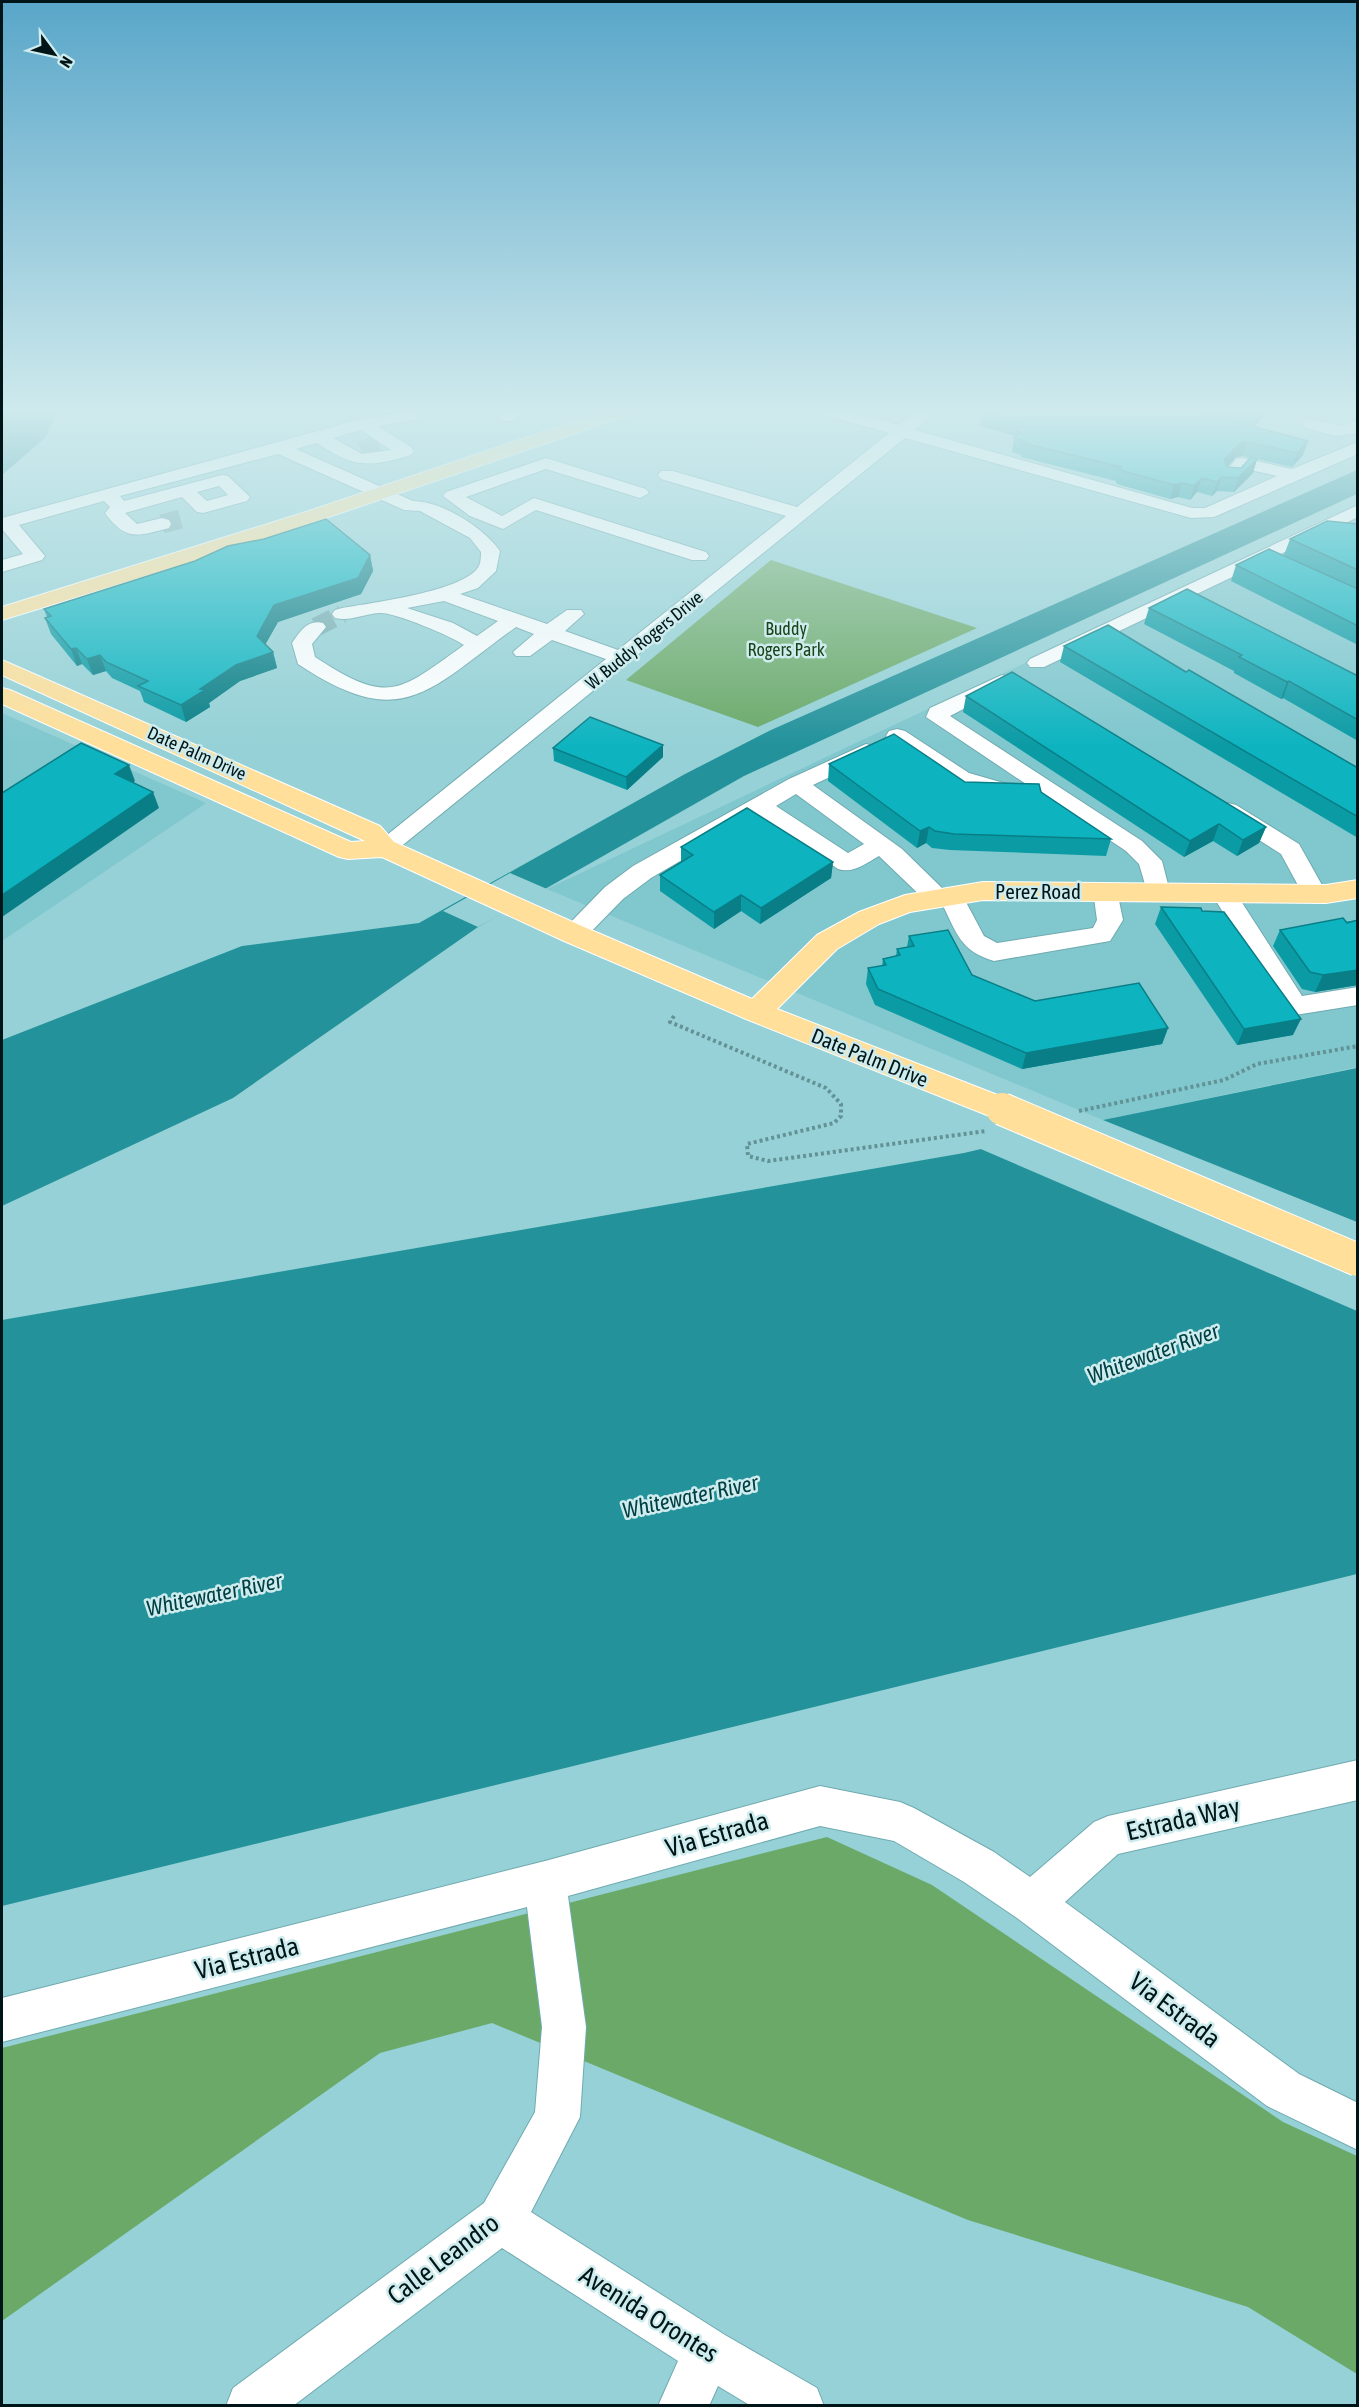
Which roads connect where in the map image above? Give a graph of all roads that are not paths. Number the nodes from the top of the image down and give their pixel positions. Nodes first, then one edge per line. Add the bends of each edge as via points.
1 (43, 521) edge
2 (123, 521) edge
3 (276, 521) edge
4 (310, 521) edge
5 (430, 521) edge
6 (591, 521) edge
7 (791, 521) edge
8 (1335, 521) edge
9 (162, 524) tunnel mouth
10 (7, 531) edge
11 (1265, 555) junction
12 (699, 556) dead end
13 (1286, 565) edge
14 (2, 566) edge
15 (452, 590) junction
16 (2, 595) edge
17 (1182, 595) junction
18 (1203, 606) edge
19 (386, 607) junction
20 (2, 614) edge
21 (342, 614) tunnel mouth
22 (574, 614) dead end
23 (514, 619) junction
24 (316, 627) tunnel mouth
25 (550, 632) junction
26 (477, 646) junction
27 (523, 652) dead end
28 (621, 658) junction
29 (1036, 663) dead end
30 (2, 667) edge
31 (1020, 683) edge
32 (2, 695) edge
33 (937, 717) junction
34 (897, 736) junction
35 (797, 784) junction
36 (1048, 790) junction
37 (1211, 800) edge
38 (759, 805) junction
39 (880, 844) junction
40 (385, 848) junction
41 (1358, 889) edge
42 (1105, 891) junction
43 (1158, 892) junction
44 (1223, 893) junction
45 (1316, 894) junction
46 (944, 896) junction
47 (574, 934) junction
48 (1358, 996) edge
49 (756, 1012) junction
50 (1358, 1260) edge
51 (1358, 1780) edge
52 (545, 1882) junction
53 (1032, 1903) junction
54 (2, 2020) edge
55 (1358, 2127) edge
56 (501, 2220) junction
57 (708, 2352) junction
58 (251, 2406) edge
59 (683, 2406) edge
60 (799, 2406) edge

1 - 10 street
2 - 9 street via 133,531
3 - 16 main road via 81,570
4 - 20 main road
5 - 15 street via 475,546 478,555 471,571
6 - 12 street
7 - 28 street, W. Buddy Rogers Drive
8 - 11 street
10 - 14 street via 35,556
11 - 13 street
11 - 17 street
15 - 19 street
15 - 23 street
17 - 18 street
17 - 29 street
19 - 21 street
19 - 26 street via 454,630
22 - 25 street
23 - 25 street
23 - 26 street
24 - 26 street via 302,643 305,660 341,680 385,696 405,694 419,687
25 - 27 street
25 - 28 street
28 - 40 street, W. Buddy Rogers Drive
30 - 40 main road, Date Palm Drive via 371,832
31 - 33 street via 1010,677 938,713
32 - 40 main road, Date Palm Drive via 348,851
33 - 34 street
33 - 36 street
34 - 35 street
34 - 36 street via 945,770 980,788
35 - 38 street
35 - 39 street
36 - 43 street via 1134,846 1150,861
37 - 45 street via 1291,849
38 - 39 street via 847,864
38 - 47 street via 642,872 614,893
39 - 46 street
40 - 47 main road, Date Palm Drive
41 - 45 main road, Perez Road
42 - 43 main road, Perez Road
42 - 46 main road, Perez Road via 983,891
42 - 46 street via 1110,920 1101,934 994,952 974,942
43 - 44 main road, Perez Road
44 - 45 main road, Perez Road
44 - 48 street via 1295,1006
46 - 49 main road, Perez Road via 905,904 869,918 827,942
47 - 49 main road, Date Palm Drive
49 - 50 main road, Date Palm Drive, bridge via 1002,1109
51 - 53 street, Estrada Way via 1108,1836
52 - 53 street, Via Estrada via 820,1806 900,1822
52 - 54 street, Via Estrada
52 - 56 street, Calle Leandro via 564,2027 557,2117
53 - 55 street, Via Estrada via 1283,2090
56 - 57 street, Avenida Orontes
56 - 58 street, Calle Leandro
57 - 59 street
57 - 60 street, Avenida Orontes

